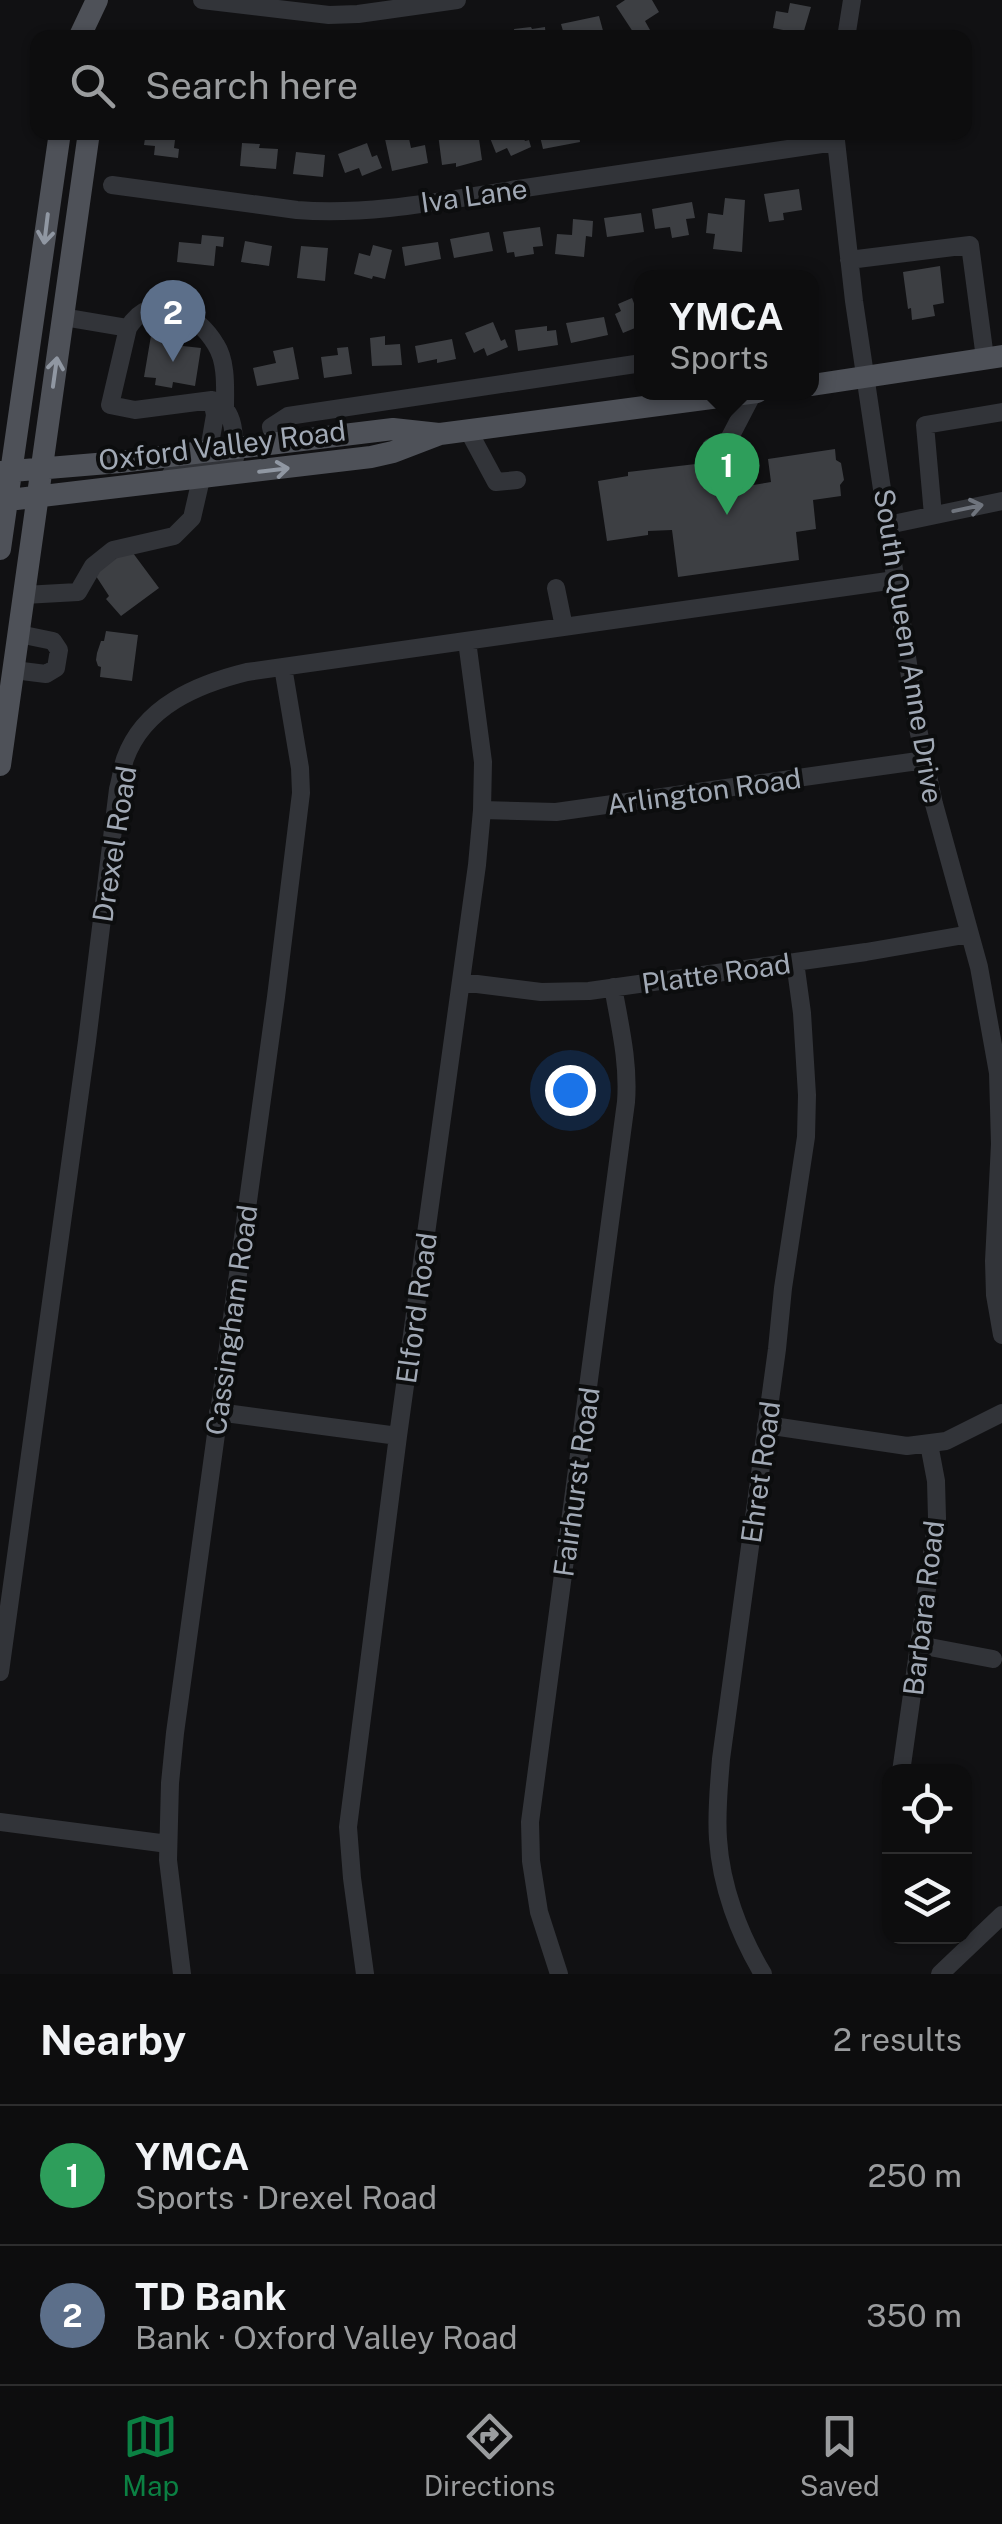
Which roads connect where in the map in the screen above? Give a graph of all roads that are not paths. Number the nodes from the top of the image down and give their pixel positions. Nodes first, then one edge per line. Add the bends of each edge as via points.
1 (98, 0) edge
2 (202, 0) edge
3 (457, 0) edge
4 (852, 0) edge
5 (278, 5) edge
6 (82, 30) edge
7 (100, 30) edge
8 (847, 30) edge
9 (59, 140) edge
10 (88, 140) edge
11 (816, 140) edge
12 (835, 140) edge
13 (112, 185) dead end
14 (849, 260) junction
15 (63, 317) junction
16 (128, 328) junction
17 (993, 357) edge
18 (634, 365) edge
19 (866, 377) junction
20 (819, 384) edge
21 (701, 400) edge
22 (750, 400) edge
23 (218, 404) junction
24 (1002, 412) edge
25 (468, 430) junction
26 (440, 434) junction
27 (275, 444) junction
28 (719, 445) dead end
29 (235, 448) junction
30 (209, 450) junction
31 (42, 468) junction
32 (6, 471) edge
33 (201, 479) junction
34 (517, 480) dead end
35 (158, 484) junction
36 (38, 496) junction
37 (4, 500) edge
38 (1002, 501) edge
39 (934, 515) junction
40 (888, 524) junction
41 (0, 550) edge
42 (895, 580) junction
43 (556, 588) dead end
44 (24, 595) junction
45 (564, 627) junction
46 (19, 634) junction
47 (467, 641) junction
48 (283, 667) junction
49 (14, 670) junction
50 (925, 760) junction
51 (0, 765) edge
52 (482, 810) junction
53 (970, 934) junction
54 (795, 962) junction
55 (461, 982) junction
56 (614, 988) junction
57 (1002, 1335) edge
58 (218, 1412) junction
59 (1002, 1413) edge
60 (766, 1425) junction
61 (398, 1436) junction
62 (929, 1444) junction
63 (919, 1645) junction
64 (993, 1659) dead end
65 (0, 1672) edge
66 (902, 1764) edge
67 (0, 1822) edge
68 (168, 1844) junction
69 (1002, 1915) edge
70 (972, 1936) edge
71 (964, 1944) edge
72 (182, 1974) edge
73 (366, 1974) edge
74 (559, 1974) edge
75 (764, 1974) edge
76 (940, 1974) edge

1 - 6 main road
1 - 7 main road
2 - 5 street
3 - 5 street via 330,15
4 - 8 street
9 -> 32 main road
10 - 15 main road
11 - 13 street, Iva Lane via 366,209 297,210
12 - 14 street, South Queen Anne Drive
14 - 17 street via 970,245
14 - 19 street, South Queen Anne Drive
15 - 16 street
31 -> 15 main road
16 - 23 street via 146,308 190,315 218,347 224,375
16 - 23 street via 110,405 135,410
17 - 19 main road
18 - 27 street via 288,416 271,427
19 - 20 main road
19 - 40 street, South Queen Anne Drive
21 - 25 main road, Oxford Valley Road
22 - 28 street
23 - 29 street via 234,430
23 - 30 street
24 - 39 street via 924,425
25 - 26 main road, Oxford Valley Road
25 - 34 street via 496,482
26 - 27 main road, Oxford Valley Road via 393,429
33 -> 26 main road, Oxford Valley Road via 371,458
27 - 29 main road, Oxford Valley Road
29 - 30 main road, Oxford Valley Road
29 - 35 street via 231,462 181,469
30 - 31 main road, Oxford Valley Road
31 - 32 main road, Oxford Valley Road
31 - 36 main road
32 - 37 main road
33 - 35 main road, Oxford Valley Road
33 - 44 street via 192,518 174,536 113,550 92,566 78,592
35 - 36 main road, Oxford Valley Road
36 - 37 main road, Oxford Valley Road
36 - 44 main road
37 - 41 main road
39 -> 38 street
39 - 40 street
40 - 42 street, South Queen Anne Drive
42 - 45 street, Drexel Road
42 - 50 street, South Queen Anne Drive
43 - 45 street
44 - 46 main road
45 - 47 street, Drexel Road
46 - 49 main road
46 - 49 street via 53,641 59,650 56,668 46,674
47 - 48 street, Drexel Road
47 - 52 street, Elford Road via 483,762
48 - 58 street, Cassingham Road via 301,792
48 - 65 street, Drexel Road via 228,676 178,698 151,718 126,758
49 - 51 main road
50 - 52 street, Arlington Road via 556,812
50 - 53 street, South Queen Anne Drive
52 - 55 street, Elford Road
53 - 54 street, Platte Road
53 - 57 street, South Queen Anne Drive via 999,1088 994,1261
54 - 56 street, Platte Road
54 - 60 street, Ehret Road via 807,1066 806,1137
55 - 56 street, Platte Road via 541,992
55 - 61 street, Elford Road
56 - 74 street, Fairhurst Road via 626,1102 530,1822 539,1912
58 - 61 street
58 - 68 street, Cassingham Road via 174,1733
59 - 62 street
60 - 62 street
60 - 75 street, Ehret Road via 717,1816 730,1902
61 - 73 street, Elford Road via 348,1827
62 - 63 street, Barbara Road via 937,1518
63 - 64 street
63 - 66 street, Barbara Road
67 - 68 street
68 - 72 street, Cassingham Road
69 - 70 street
71 - 76 street

